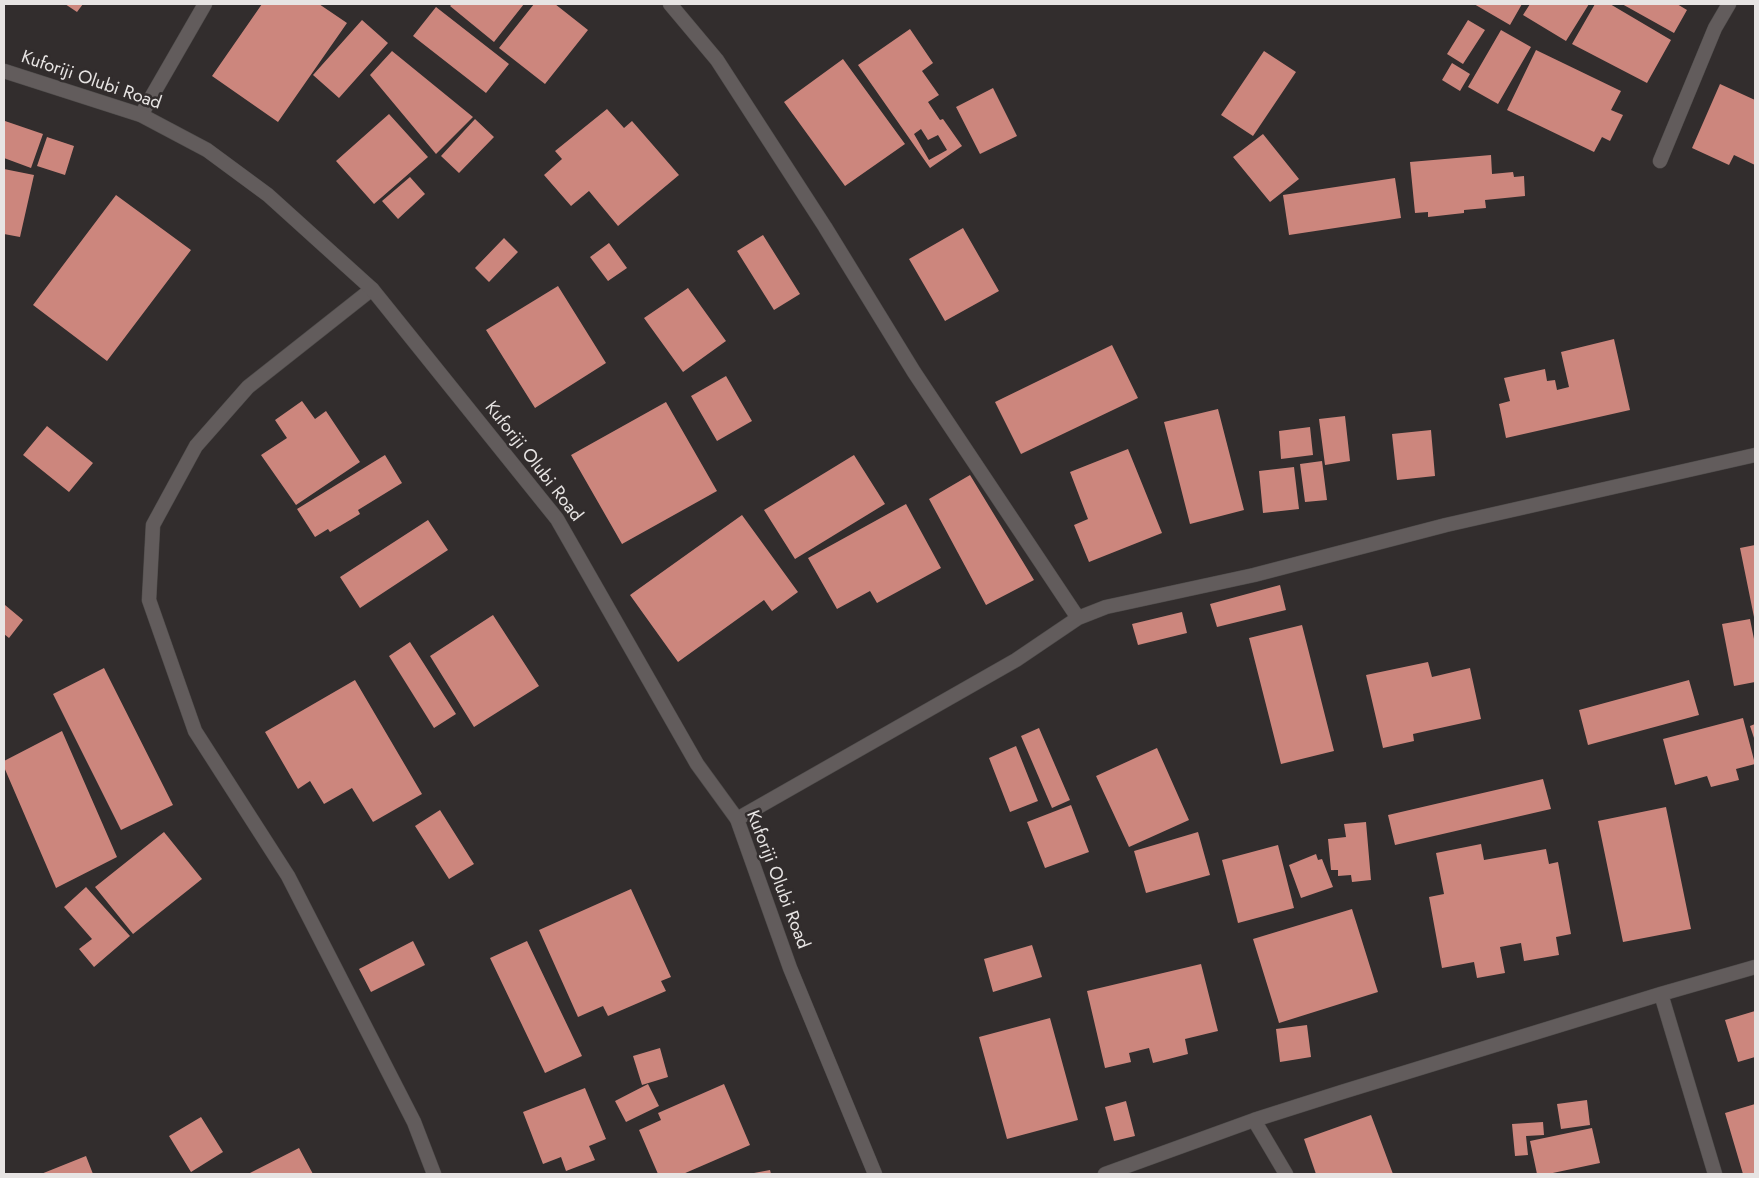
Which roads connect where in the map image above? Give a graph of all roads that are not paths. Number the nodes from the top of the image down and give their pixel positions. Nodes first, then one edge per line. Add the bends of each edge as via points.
1 (205, 4) edge
2 (670, 4) edge
3 (1729, 4) edge
4 (4, 71) edge
5 (141, 115) junction
6 (1660, 162) dead end
7 (372, 289) junction
8 (1755, 455) edge
9 (1078, 618) junction
10 (737, 819) junction
11 (1755, 967) edge
12 (1661, 994) junction
13 (1254, 1120) junction
14 (434, 1174) edge
15 (875, 1174) edge
16 (1105, 1174) edge
17 (1286, 1174) edge
18 (1715, 1174) edge

1 - 5 street
2 - 9 street via 717,60 825,226 914,372
3 - 6 street via 1715,28
4 - 5 street, Kuforiji Olubi Road
5 - 7 street, Kuforiji Olubi Road via 208,150 261,189
7 - 10 street, Kuforiji Olubi Road via 557,519 698,764
7 - 14 street via 248,387 196,446 153,525 149,600 195,731 288,876 414,1122
8 - 9 street via 1446,525 1254,575 1106,607
9 - 10 street via 1016,660
10 - 15 street, Kuforiji Olubi Road via 790,968
11 - 12 street
12 - 13 street
12 - 18 street
13 - 16 street
13 - 17 street

